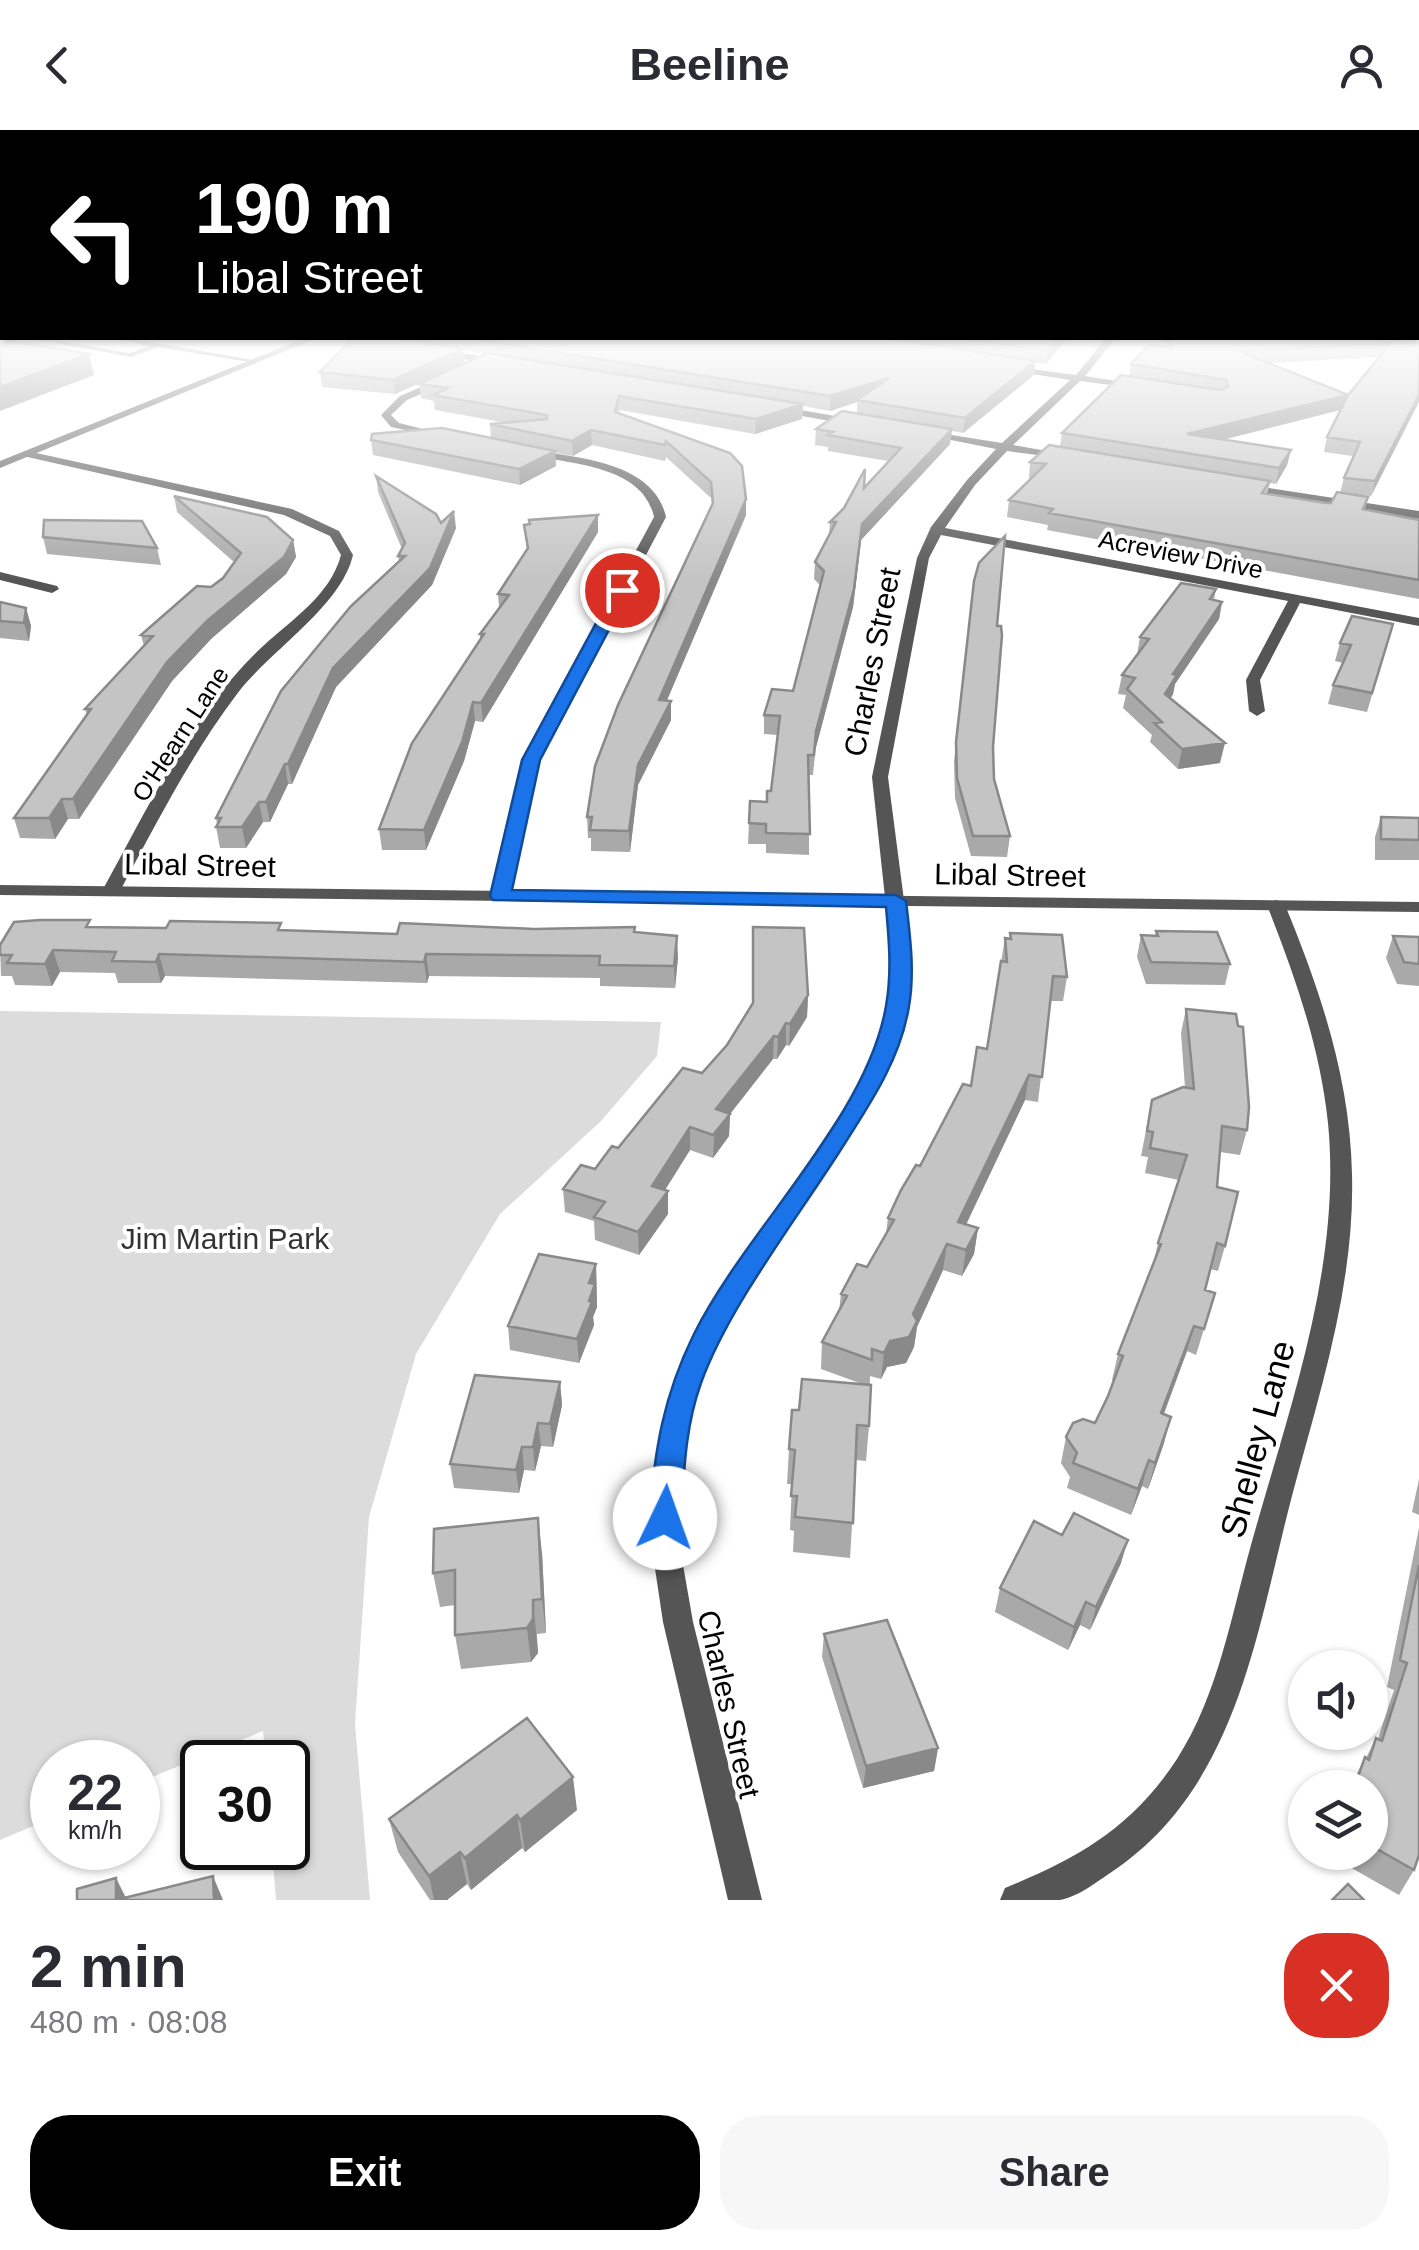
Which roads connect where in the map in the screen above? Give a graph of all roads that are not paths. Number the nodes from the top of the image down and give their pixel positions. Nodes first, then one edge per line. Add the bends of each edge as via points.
1 (124, 415) edge
2 (386, 415) edge
3 (809, 415) edge
4 (1039, 415) edge
5 (872, 425) edge
6 (911, 431) edge
7 (444, 436) edge
8 (1005, 447) junction
9 (516, 450) edge
10 (27, 454) junction
11 (1082, 460) edge
12 (0, 465) edge
13 (1232, 485) edge
14 (1418, 512) edge
15 (935, 530) junction
16 (0, 576) edge
17 (52, 589) dead end
18 (1296, 599) junction
19 (1419, 622) edge
20 (1257, 711) dead end
21 (0, 890) edge
22 (111, 892) junction
23 (501, 896) junction
24 (896, 901) junction
25 (1276, 905) junction
26 (1419, 907) edge
27 (745, 1900) edge
28 (1017, 1900) edge

1 - 10 street
2 - 7 street via 395,425
3 - 5 street
4 - 8 street, Charles Street
6 - 8 street
8 - 11 street
8 - 15 street, Charles Street via 967,484
9 - 23 street via 626,476 651,492 660,509 531,760
10 - 12 street
10 - 22 street, O'Hearn Lane via 288,512 335,534 347,555 340,579 222,702
13 - 14 street
15 - 18 street, Acreview Drive
15 - 24 street, Charles Street via 915,589 880,777
16 - 17 street
18 - 19 street, Acreview Drive
18 - 20 street via 1253,680
21 - 22 street, Libal Street
22 - 23 street, Libal Street
23 - 24 street, Libal Street
24 - 25 street, Libal Street
24 - 27 street, Charles Street via 902,962 886,1050 708,1334 672,1438 665,1542
25 - 26 street, Libal Street
25 - 28 street, Shelley Lane via 1308,978 1337,1091 1340,1222 1318,1353 1220,1708 1190,1769 1156,1814 1104,1859 1056,1889

